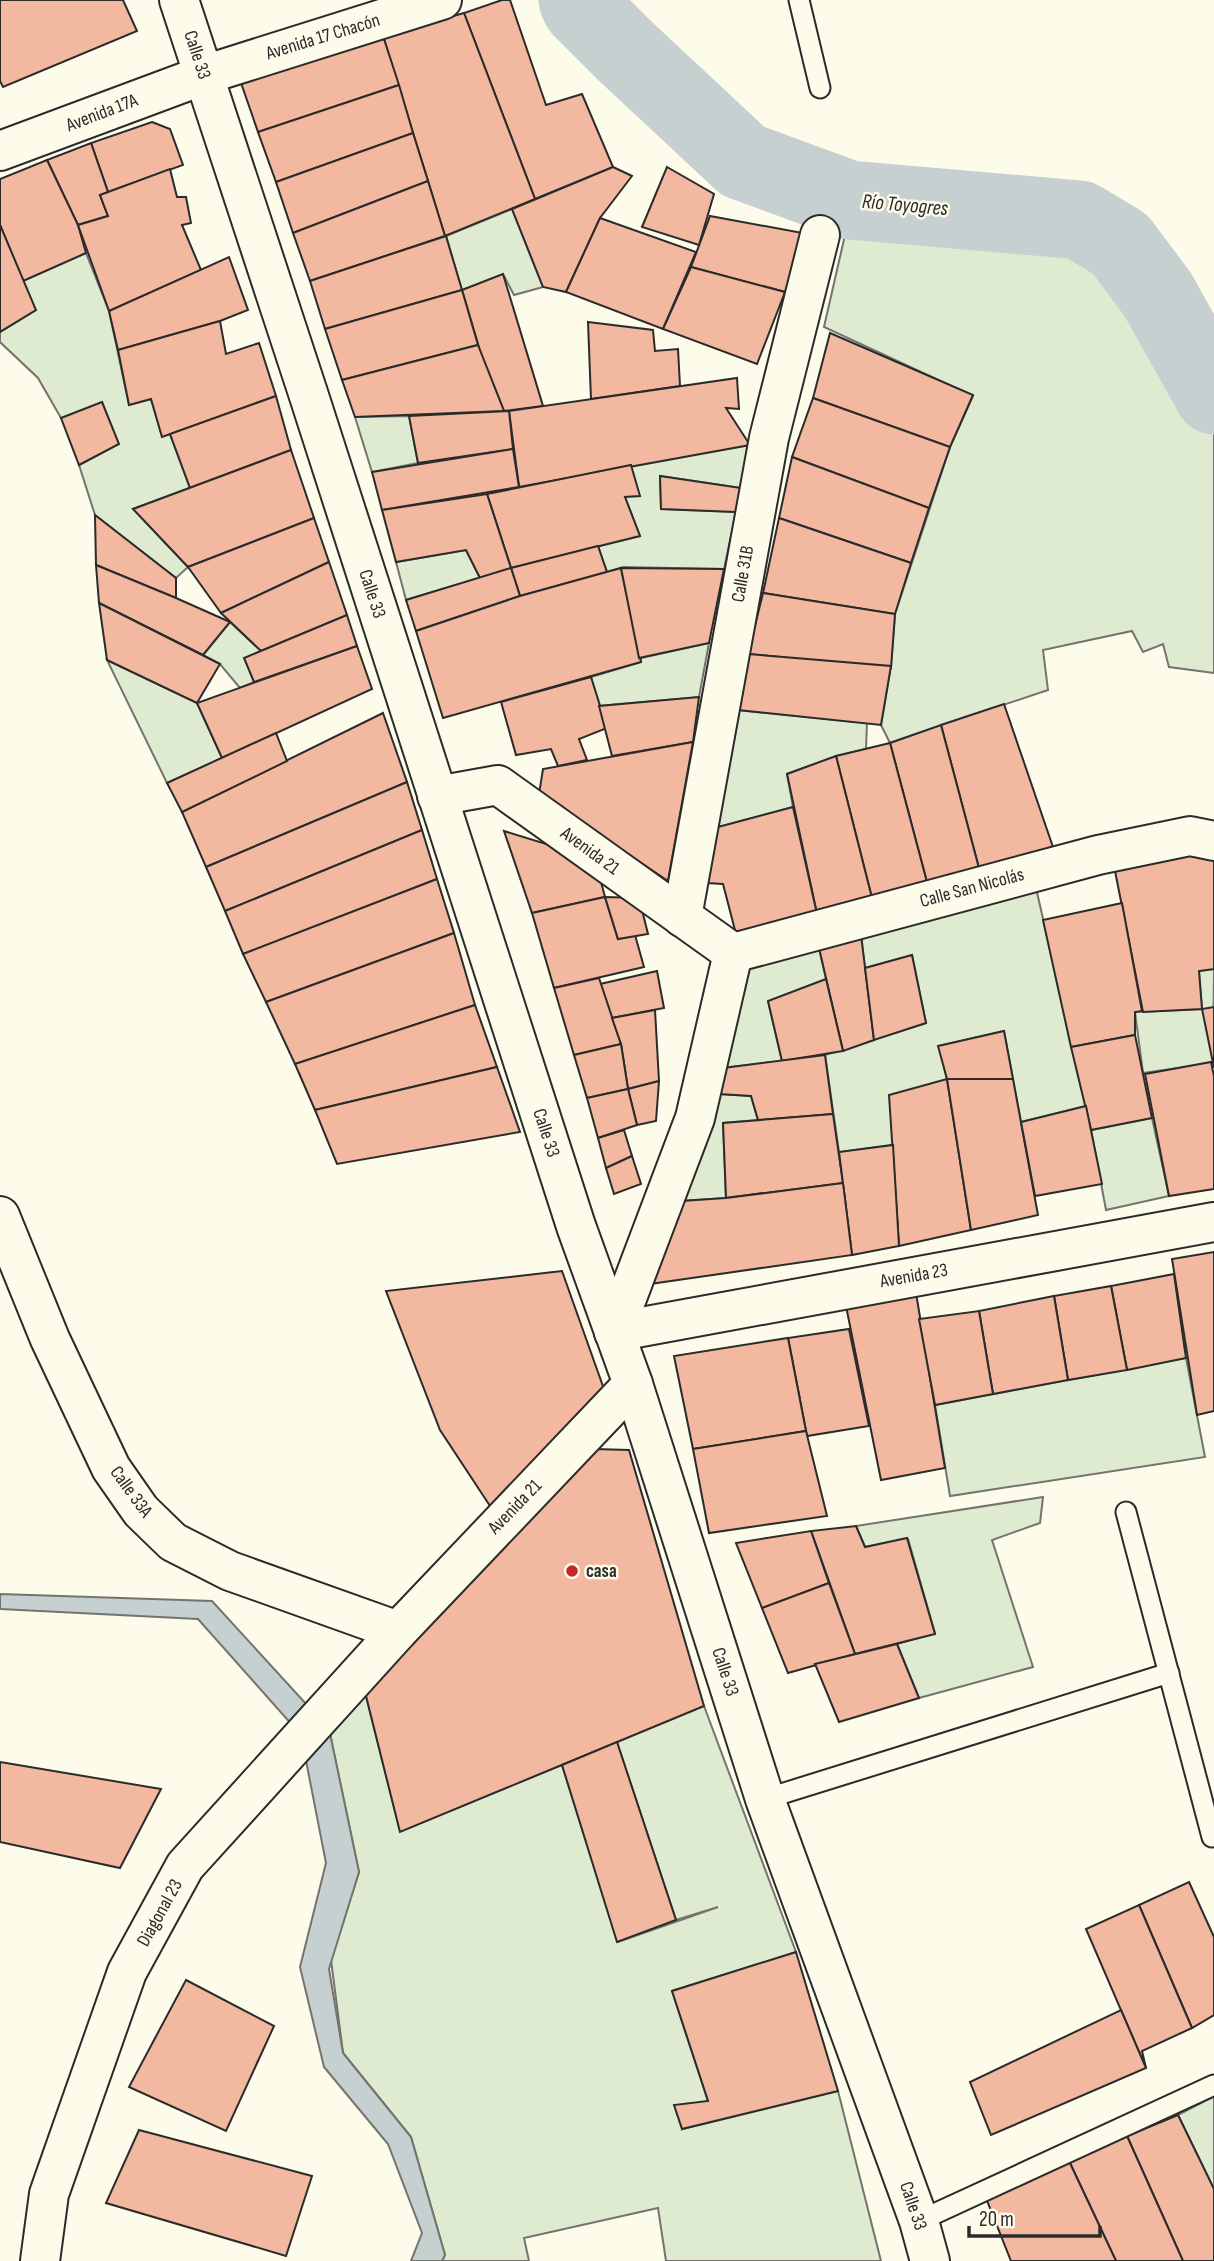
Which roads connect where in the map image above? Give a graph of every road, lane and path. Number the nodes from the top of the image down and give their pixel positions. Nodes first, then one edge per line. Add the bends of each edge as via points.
1 (179, 0) edge
2 (442, 0) edge
3 (799, 0) edge
4 (204, 75) junction
5 (820, 89) dead end
6 (0, 151) edge
7 (820, 234) dead end
8 (437, 796) junction
9 (1214, 841) edge
10 (682, 917) junction
11 (733, 953) junction
12 (0, 1216) edge
13 (1214, 1222) edge
14 (614, 1332) junction
15 (633, 1384) junction
16 (1126, 1512) dead end
17 (398, 1630) junction
18 (1169, 1673) junction
19 (765, 1799) junction
20 (1212, 1837) dead end
21 (1214, 2084) edge
22 (919, 2221) junction
23 (40, 2261) edge
24 (930, 2261) edge

1 - 4 street, Calle 33
2 - 4 street, Avenida 17 Chacón
3 - 5 lane
4 - 6 street, Avenida 17A
4 - 8 street, Calle 33
7 - 10 street, Calle 31B via 769,438
8 - 10 street, Avenida 21 via 498,785
8 - 14 street, Calle 33
9 - 11 street, Calle San Nicolás via 1190,836 1098,855
10 - 11 street, Avenida 21
11 - 14 street via 695,1118
12 - 17 street, Calle 33A via 55,1350 111,1468 141,1511 173,1542 230,1571
13 - 14 street, Avenida 23
14 - 15 street, Calle 33
15 - 17 street, Avenida 21
15 - 19 street, Calle 33
16 - 18 lane
17 - 23 street, Diagonal 23 via 186,1866 127,1972 49,2194
18 - 19 lane
18 - 20 lane
19 - 22 street, Calle 33
21 - 22 lane
22 - 24 street, Calle 33

